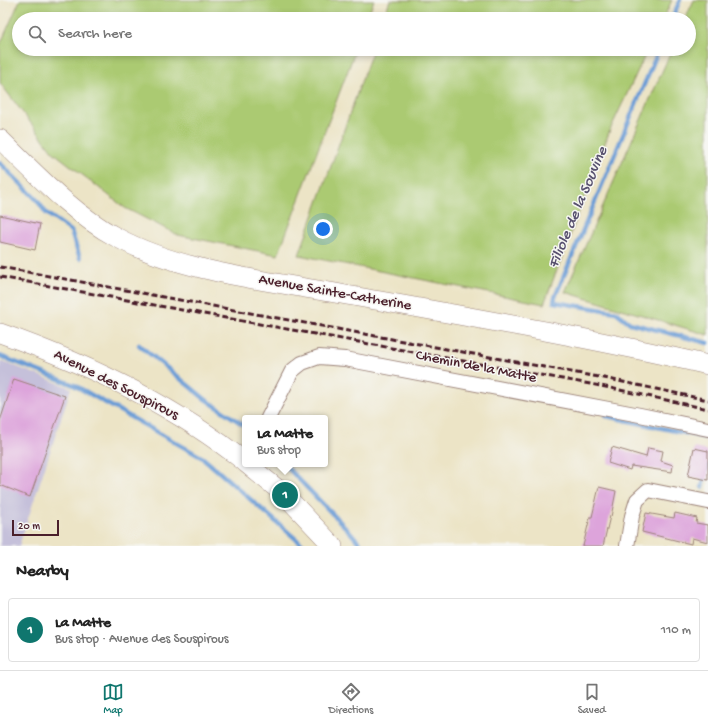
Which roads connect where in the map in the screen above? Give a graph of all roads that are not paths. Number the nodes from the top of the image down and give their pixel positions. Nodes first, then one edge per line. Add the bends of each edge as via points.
1 (0, 139) edge
2 (0, 333) edge
3 (708, 366) edge
4 (270, 415) edge
5 (708, 428) edge
6 (242, 458) edge
7 (253, 467) edge
8 (708, 502) edge
9 (333, 546) edge
10 (627, 546) edge

1 - 3 main road, Avenue Sainte-Catherine via 50,187 116,237 192,266 464,316
2 - 6 main road, Avenue des Souspirous via 59,356 153,401
4 - 5 street, Chemin de la Matte via 292,371 302,363 319,357 345,359
7 - 9 main road, Avenue des Souspirous via 285,494
8 - 10 street via 648,490 637,500

